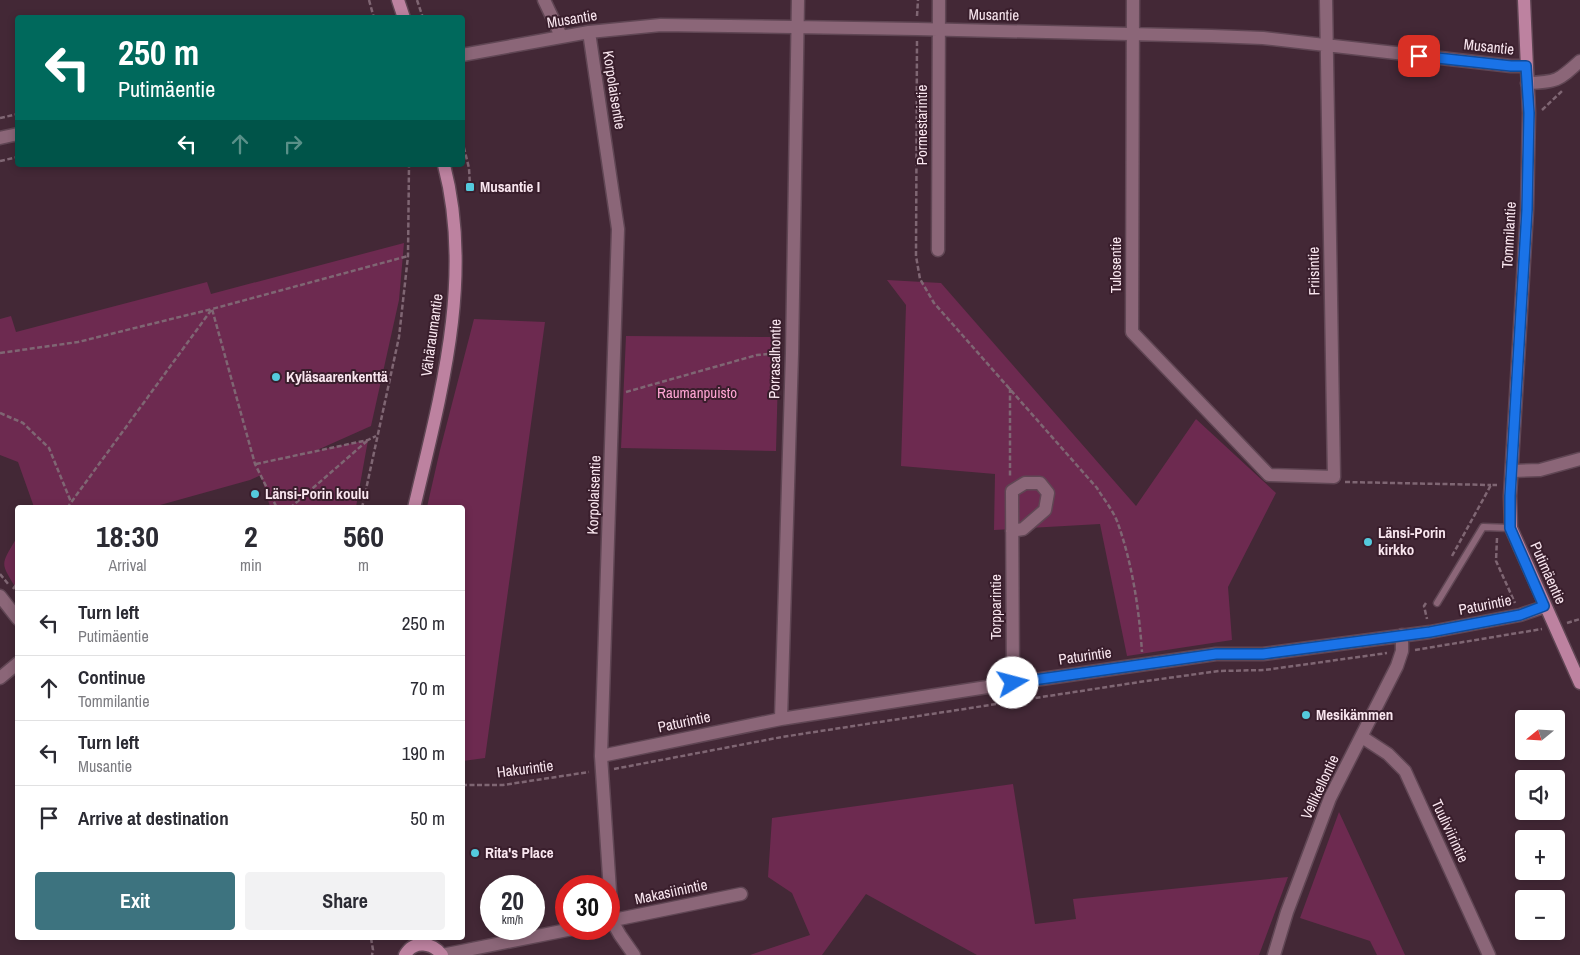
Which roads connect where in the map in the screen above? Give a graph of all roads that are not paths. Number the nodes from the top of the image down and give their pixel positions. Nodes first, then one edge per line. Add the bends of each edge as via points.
1 (398, 0) edge
2 (544, 0) edge
3 (798, 0) edge
4 (939, 0) edge
5 (1133, 0) edge
6 (1326, 0) edge
7 (1524, 0) edge
8 (403, 15) edge
9 (798, 27) junction
10 (938, 30) junction
11 (589, 32) junction
12 (1133, 34) junction
13 (561, 36) junction
14 (1327, 45) junction
15 (465, 54) edge
16 (1580, 62) edge
17 (1526, 66) junction
18 (1527, 83) junction
19 (15, 135) edge
20 (0, 138) edge
21 (444, 167) edge
22 (938, 250) dead end
23 (1580, 459) edge
24 (1512, 471) junction
25 (1334, 476) joint
26 (415, 505) edge
27 (1510, 528) junction
28 (1012, 531) junction
29 (0, 596) edge
30 (1437, 603) dead end
31 (1544, 606) junction
32 (15, 615) edge
33 (1402, 635) junction
34 (15, 666) edge
35 (0, 678) edge
36 (1013, 683) junction
37 (1580, 683) edge
38 (782, 719) junction
39 (1362, 737) junction
40 (601, 756) junction
41 (607, 875) edge
42 (741, 894) dead end
43 (620, 919) edge
44 (555, 932) edge
45 (620, 935) edge
46 (411, 946) edge
47 (442, 955) edge
48 (634, 955) edge
49 (1274, 955) edge
50 (1488, 955) edge

1 - 8 main road
2 - 13 street
3 - 9 street, Porrasalhontie
4 - 10 street, Pormestarintie
5 - 12 street, Tulosentie
6 - 14 street, Friisintie
7 - 17 main road, Tommilantie
9 - 10 street, Musantie
9 - 11 street, Musantie via 660,25
9 - 38 street, Porrasalhontie
10 - 12 street, Musantie
10 - 22 street, Pormestarintie
11 - 13 street, Musantie
11 - 40 street, Korpolaisentie via 618,228
12 - 14 street, Musantie via 1254,38
12 - 25 street, Tulosentie via 1132,332 1269,475
13 - 15 street, Musantie
14 - 17 street, Musantie
14 - 25 street, Friisintie
16 - 18 street via 1562,78 1552,82
17 - 18 main road, Tommilantie
18 - 24 main road, Tommilantie via 1527,210
19 - 20 street
21 - 26 main road, Vähäraumantie via 454,217 454,306 438,401
23 - 24 street via 1540,470
24 - 27 main road, Putimäentie
27 - 30 lane via 1483,527
27 - 31 main road, Putimäentie
28 - 28 street, Torpparintie via 1012,491 1025,483 1040,482 1048,493 1045,510 1023,529
28 - 36 street, Torpparintie
29 - 32 street
31 - 33 street, Paturintie via 1520,615
31 - 37 main road, Putimäentie
33 - 36 street, Paturintie via 1263,654 1216,654
33 - 39 street, Vellikellontie via 1402,651 1397,666
34 - 35 street
36 - 38 street, Paturintie
38 - 40 street, Paturintie
39 - 49 street, Vellikellontie via 1330,798
39 - 50 street, Tuuliviirintie via 1388,754 1404,772
40 - 41 street, Korpolaisentie via 597,771
42 - 43 street, Makasiinintie
44 - 47 street
45 - 48 street, Korpolaisentie
46 - 47 main road via 431,945

